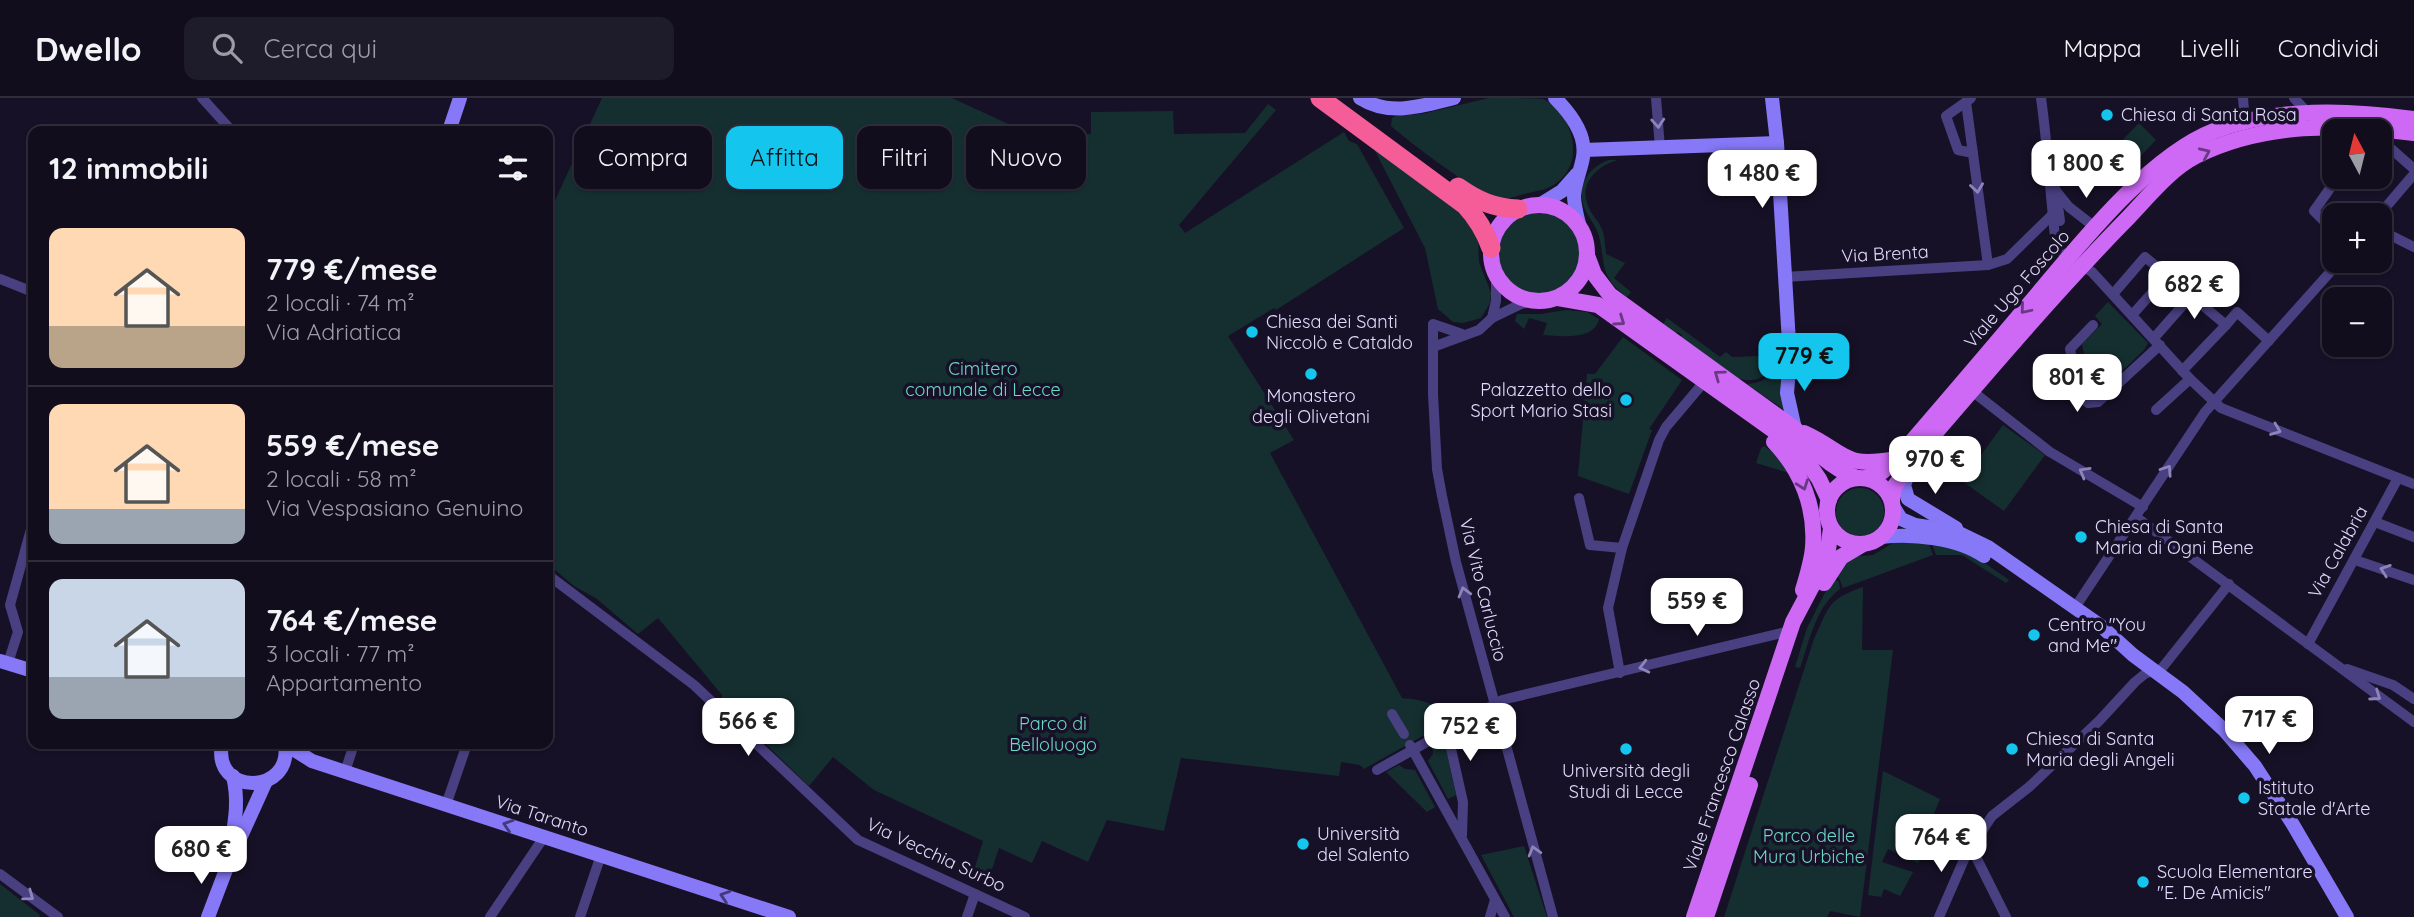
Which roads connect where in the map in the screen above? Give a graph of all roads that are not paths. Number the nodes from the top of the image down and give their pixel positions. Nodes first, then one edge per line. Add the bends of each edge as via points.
1 (202, 98) edge
2 (460, 98) edge
3 (1320, 98) edge
4 (1336, 98) edge
5 (1360, 98) edge
6 (1454, 98) edge
7 (1555, 98) edge
8 (1656, 98) edge
9 (1772, 98) edge
10 (2041, 98) edge
11 (2243, 98) edge
12 (2294, 98) edge
13 (1969, 100) edge
14 (2308, 113) junction
15 (2414, 119) edge
16 (2245, 122) junction
17 (227, 126) edge
18 (451, 126) edge
19 (2322, 128) edge
20 (2392, 133) edge
21 (2414, 133) edge
22 (1777, 144) junction
23 (1660, 148) junction
24 (2392, 148) edge
25 (1584, 150) junction
26 (1973, 153) junction
27 (2414, 172) edge
28 (1578, 173) junction
29 (2051, 175) junction
30 (2330, 189) edge
31 (2056, 191) junction
32 (2389, 203) edge
33 (1541, 204) junction
34 (1518, 209) junction
35 (2052, 215) junction
36 (2322, 219) edge
37 (1578, 224) junction
38 (2096, 228) junction
39 (2392, 236) edge
40 (2414, 247) edge
41 (1491, 248) junction
42 (1588, 258) junction
43 (2076, 261) junction
44 (1988, 265) junction
45 (2329, 273) edge
46 (1496, 275) junction
47 (2168, 276) junction
48 (1784, 277) junction
49 (0, 279) edge
50 (28, 290) edge
51 (2113, 293) junction
52 (2190, 296) junction
53 (1558, 298) junction
54 (1533, 301) junction
55 (2133, 314) junction
56 (1492, 318) junction
57 (2093, 325) dead end
58 (2226, 325) junction
59 (1462, 334) junction
60 (2157, 341) junction
61 (2269, 341) junction
62 (1433, 347) junction
63 (2186, 375) junction
64 (1704, 382) junction
65 (1972, 391) junction
66 (2213, 402) junction
67 (2156, 410) dead end
68 (1747, 412) junction
69 (1795, 429) junction
70 (1922, 447) junction
71 (1897, 459) junction
72 (1862, 478) junction
73 (2398, 478) junction
74 (2414, 484) edge
75 (1579, 498) dead end
76 (1893, 503) junction
77 (2143, 506) junction
78 (1825, 516) junction
79 (2136, 517) junction
80 (2375, 522) junction
81 (1969, 536) junction
82 (1881, 537) junction
83 (2414, 537) edge
84 (28, 540) edge
85 (1863, 544) junction
86 (1622, 548) junction
87 (2355, 559) junction
88 (553, 579) edge
89 (2414, 580) edge
90 (2228, 583) junction
91 (2074, 609) junction
92 (1792, 627) junction
93 (2308, 643) junction
94 (2136, 657) junction
95 (4, 662) edge
96 (2341, 667) junction
97 (28, 669) edge
98 (2156, 672) junction
99 (1620, 673) junction
100 (2125, 692) junction
101 (2414, 699) edge
102 (1494, 705) junction
103 (1392, 714) dead end
104 (2414, 722) edge
105 (1447, 731) junction
106 (1409, 742) junction
107 (219, 749) edge
108 (285, 749) edge
109 (293, 749) edge
110 (352, 749) edge
111 (465, 749) edge
112 (1377, 770) dead end
113 (345, 772) junction
114 (233, 776) junction
115 (266, 781) junction
116 (446, 805) junction
117 (544, 837) junction
118 (1461, 837) junction
119 (1971, 848) junction
120 (601, 855) junction
121 (227, 867) junction
122 (0, 874) edge
123 (975, 894) junction
124 (1495, 900) junction
125 (54, 916) edge
126 (208, 917) edge
127 (490, 917) edge
128 (580, 917) edge
129 (789, 917) edge
130 (967, 917) edge
131 (1025, 917) edge
132 (1490, 917) edge
133 (1505, 917) edge
134 (1553, 917) edge
135 (1694, 917) edge
136 (1706, 917) edge
137 (1939, 917) edge
138 (2006, 917) edge
139 (2347, 917) edge

1 - 17 street
2 - 18 street
3 - 41 highway via 1465,205 1486,232
4 - 34 highway via 1471,196 1493,206
5 - 6 street via 1396,109
7 - 25 street via 1575,122
8 -> 23 street
9 - 22 street
10 - 29 street
11 - 16 street
12 - 14 street
13 - 26 street
13 - 26 street via 1946,116 1958,150
14 - 15 main road, Viale Ugo Foscolo
14 - 16 main road, Viale Ugo Foscolo
16 - 38 main road, Viale Ugo Foscolo via 2214,131 2177,151
43 -> 19 main road, Viale Ugo Foscolo via 2194,158 2226,143 2290,129
20 - 21 main road, Viale Ugo Foscolo
22 - 23 street
22 - 48 street
23 - 25 street
24 - 27 street
25 - 28 street
26 -> 44 street
27 - 32 street
28 - 33 street via 1562,191
28 - 37 street via 1574,196
29 - 31 street
29 - 35 street
30 - 36 street via 2314,211
31 - 38 street
31 - 43 street via 2063,243
33 - 34 main road
33 - 37 main road via 1567,213
34 - 41 main road via 1496,231
35 - 43 street via 2056,245
35 - 44 street via 2007,259
37 - 42 main road via 1587,242
38 - 43 main road, Viale Ugo Foscolo
39 - 40 street
41 - 46 main road
42 - 53 main road via 1580,280
69 -> 42 main road via 1610,295
43 - 51 street
43 - 65 main road, Viale Ugo Foscolo
43 -> 71 main road, Viale Ugo Foscolo
44 - 48 street, Via Brenta
45 - 61 street
46 - 54 main road via 1517,296
46 - 56 street
47 - 51 street via 2145,257
47 - 52 street
47 - 55 street
48 - 69 street via 1790,359 1787,393
49 - 50 street
51 - 55 street
52 - 58 street
52 - 60 street
53 - 54 main road
53 -> 64 main road via 1598,305
54 - 56 street
55 - 60 street
56 - 59 street via 1479,330
57 - 60 street via 2070,349 2078,396 2088,403 2098,402
58 - 61 street via 2237,312
58 - 63 street
59 - 62 street
59 - 62 street, Via Vito Carluccio via 1433,324
60 - 63 street
61 - 66 street
102 -> 62 street, Via Vito Carluccio via 1437,469
63 - 66 street
63 - 67 street
64 - 68 main road
64 - 86 street via 1659,440
65 - 70 main road, Viale Ugo Foscolo
77 -> 65 street via 2050,452
66 -> 73 street
77 -> 66 street
68 -> 78 main road via 1782,450
68 - 78 main road via 1806,460 1819,479
69 - 71 main road via 1855,462
69 - 72 main road via 1829,464
70 - 76 main road, Viale Ugo Foscolo via 1895,487
70 - 81 street via 1904,485 1908,499
71 - 72 main road, Viale Ugo Foscolo via 1882,472
72 - 76 main road via 1882,485
72 - 78 main road via 1837,487
73 - 74 street
73 - 80 street, Via Calabria
75 - 86 street via 1590,545
76 - 81 street via 1901,519
76 - 82 main road via 1893,520
77 - 79 street
78 - 85 main road via 1848,542
78 - 92 main road, Viale Francesco Calasso
79 - 90 street
79 - 91 street
80 - 83 street
80 - 87 street, Via Calabria
81 - 91 street
82 - 85 main road
82 - 94 street via 1943,540 1968,547
84 - 95 street via 10,605 18,632
85 - 136 main road, Viale Francesco Calasso via 1835,564 1802,626
86 - 99 street via 1608,608
89 -> 87 street
87 - 93 street, Via Calabria
88 - 123 street, Via Vecchia Surbo via 694,685 858,840
90 - 93 street
90 - 98 street
91 - 94 street
92 -> 99 street
92 - 135 main road, Viale Francesco Calasso
93 - 96 street
94 - 98 street
94 - 100 street via 2140,667
95 - 97 street
96 - 101 street via 2393,685
96 -> 104 street
98 - 100 street via 2146,673
98 - 139 street via 2224,730 2255,766
99 - 102 street
100 - 119 street via 2029,788 1992,816
102 - 105 street
134 -> 102 street, Via Vito Carluccio
103 - 106 street
105 - 106 street
105 - 118 street via 1463,803
106 - 112 street
106 - 118 street
107 - 114 street
108 - 115 street via 284,763
109 - 113 street, Via Taranto
110 - 113 street
111 - 116 street
113 - 116 street, Via Taranto
114 - 115 street via 245,783
114 - 121 street via 237,813
115 - 121 street
117 -> 116 street, Via Taranto
117 - 120 street, Via Taranto
117 - 127 street
118 - 124 street
119 - 137 street
119 - 138 street
120 - 128 street
129 -> 120 street, Via Taranto
121 - 126 street
122 -> 125 street
123 - 130 street
123 - 131 street, Via Vecchia Surbo
124 - 132 street
124 - 133 street

